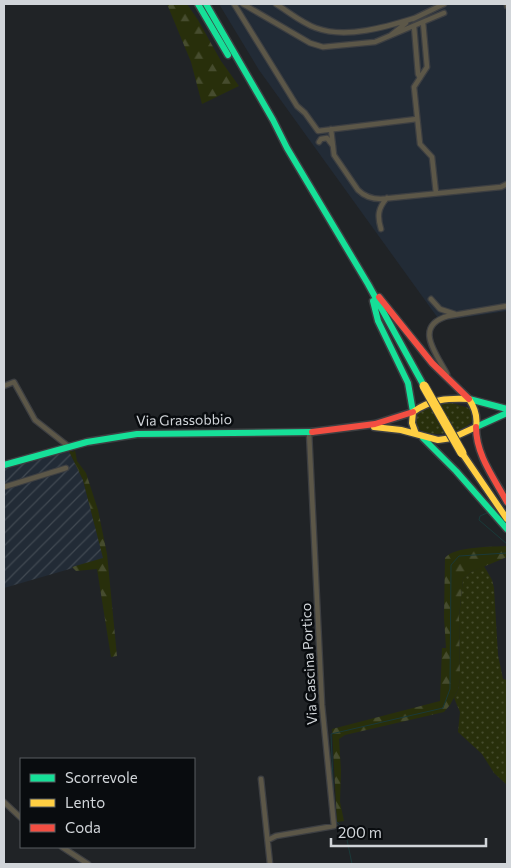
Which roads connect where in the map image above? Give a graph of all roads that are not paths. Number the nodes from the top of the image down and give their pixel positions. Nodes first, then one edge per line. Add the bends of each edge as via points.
1 (198, 4) edge
2 (206, 4) edge
3 (234, 4) edge
4 (243, 4) edge
5 (276, 4) edge
6 (444, 4) edge
7 (444, 13) dead end
8 (415, 18) junction
9 (423, 22) junction
10 (414, 26) junction
11 (388, 37) junction
12 (420, 78) junction
13 (417, 119) junction
14 (331, 129) junction
15 (319, 142) dead end
16 (333, 147) junction
17 (287, 148) junction
18 (507, 184) edge
19 (501, 187) junction
20 (507, 189) edge
21 (436, 193) junction
22 (388, 198) junction
23 (381, 230) dead end
24 (368, 284) junction
25 (431, 299) dead end
26 (507, 306) edge
27 (459, 314) junction
28 (451, 382) junction
29 (4, 386) edge
30 (469, 399) junction
31 (507, 409) edge
32 (413, 412) junction
33 (507, 413) edge
34 (368, 427) junction
35 (476, 427) junction
36 (309, 432) junction
37 (420, 436) junction
38 (68, 446) junction
39 (4, 465) edge
40 (66, 468) dead end
41 (4, 488) edge
42 (507, 502) edge
43 (507, 519) edge
44 (507, 529) edge
45 (262, 779) dead end
46 (4, 802) edge
47 (20, 817) edge
48 (268, 840) junction
49 (64, 848) edge
50 (88, 864) edge
51 (270, 864) edge

1 - 17 main road via 268,123
2 - 17 main road
3 - 14 street via 297,106 318,131
4 - 11 street via 317,46 375,42
5 - 8 street via 324,31 374,29
6 - 8 street
7 - 9 street
8 - 11 street
9 - 10 street
9 - 12 street via 427,67
10 - 11 street
10 - 12 street
12 - 13 street via 414,87
13 - 14 street
13 - 21 street via 420,146 432,157
14 - 16 street
15 - 16 street via 327,138
16 - 22 street via 336,157 362,194 374,199
17 - 24 main road
18 - 19 street
19 - 20 street
19 - 21 street
21 - 22 street
22 - 23 street via 379,211
24 - 28 main road
24 - 32 main road via 378,321 408,383
24 - 43 main road, bridge via 462,454
25 - 27 street via 440,309
26 - 27 street
27 - 28 street via 441,318 429,332 430,343
28 - 30 main road
29 - 38 street via 14,382 35,420
30 - 31 main road
30 - 32 main road via 432,400
30 - 35 main road via 477,414
32 - 34 main road
32 - 37 main road via 412,423
33 - 35 main road
34 - 36 main road, Via Grassobbio
34 - 37 main road via 392,428
35 - 37 main road via 446,440
35 - 42 main road via 480,454
36 - 38 main road, Via Grassobbio via 137,434
36 - 48 street, Via Cascina Portico via 322,705 334,826
37 - 44 main road via 444,457
38 - 39 main road, Via Grassobbio
40 - 41 street
45 - 48 street
46 - 47 street
48 - 51 street
49 - 50 street

